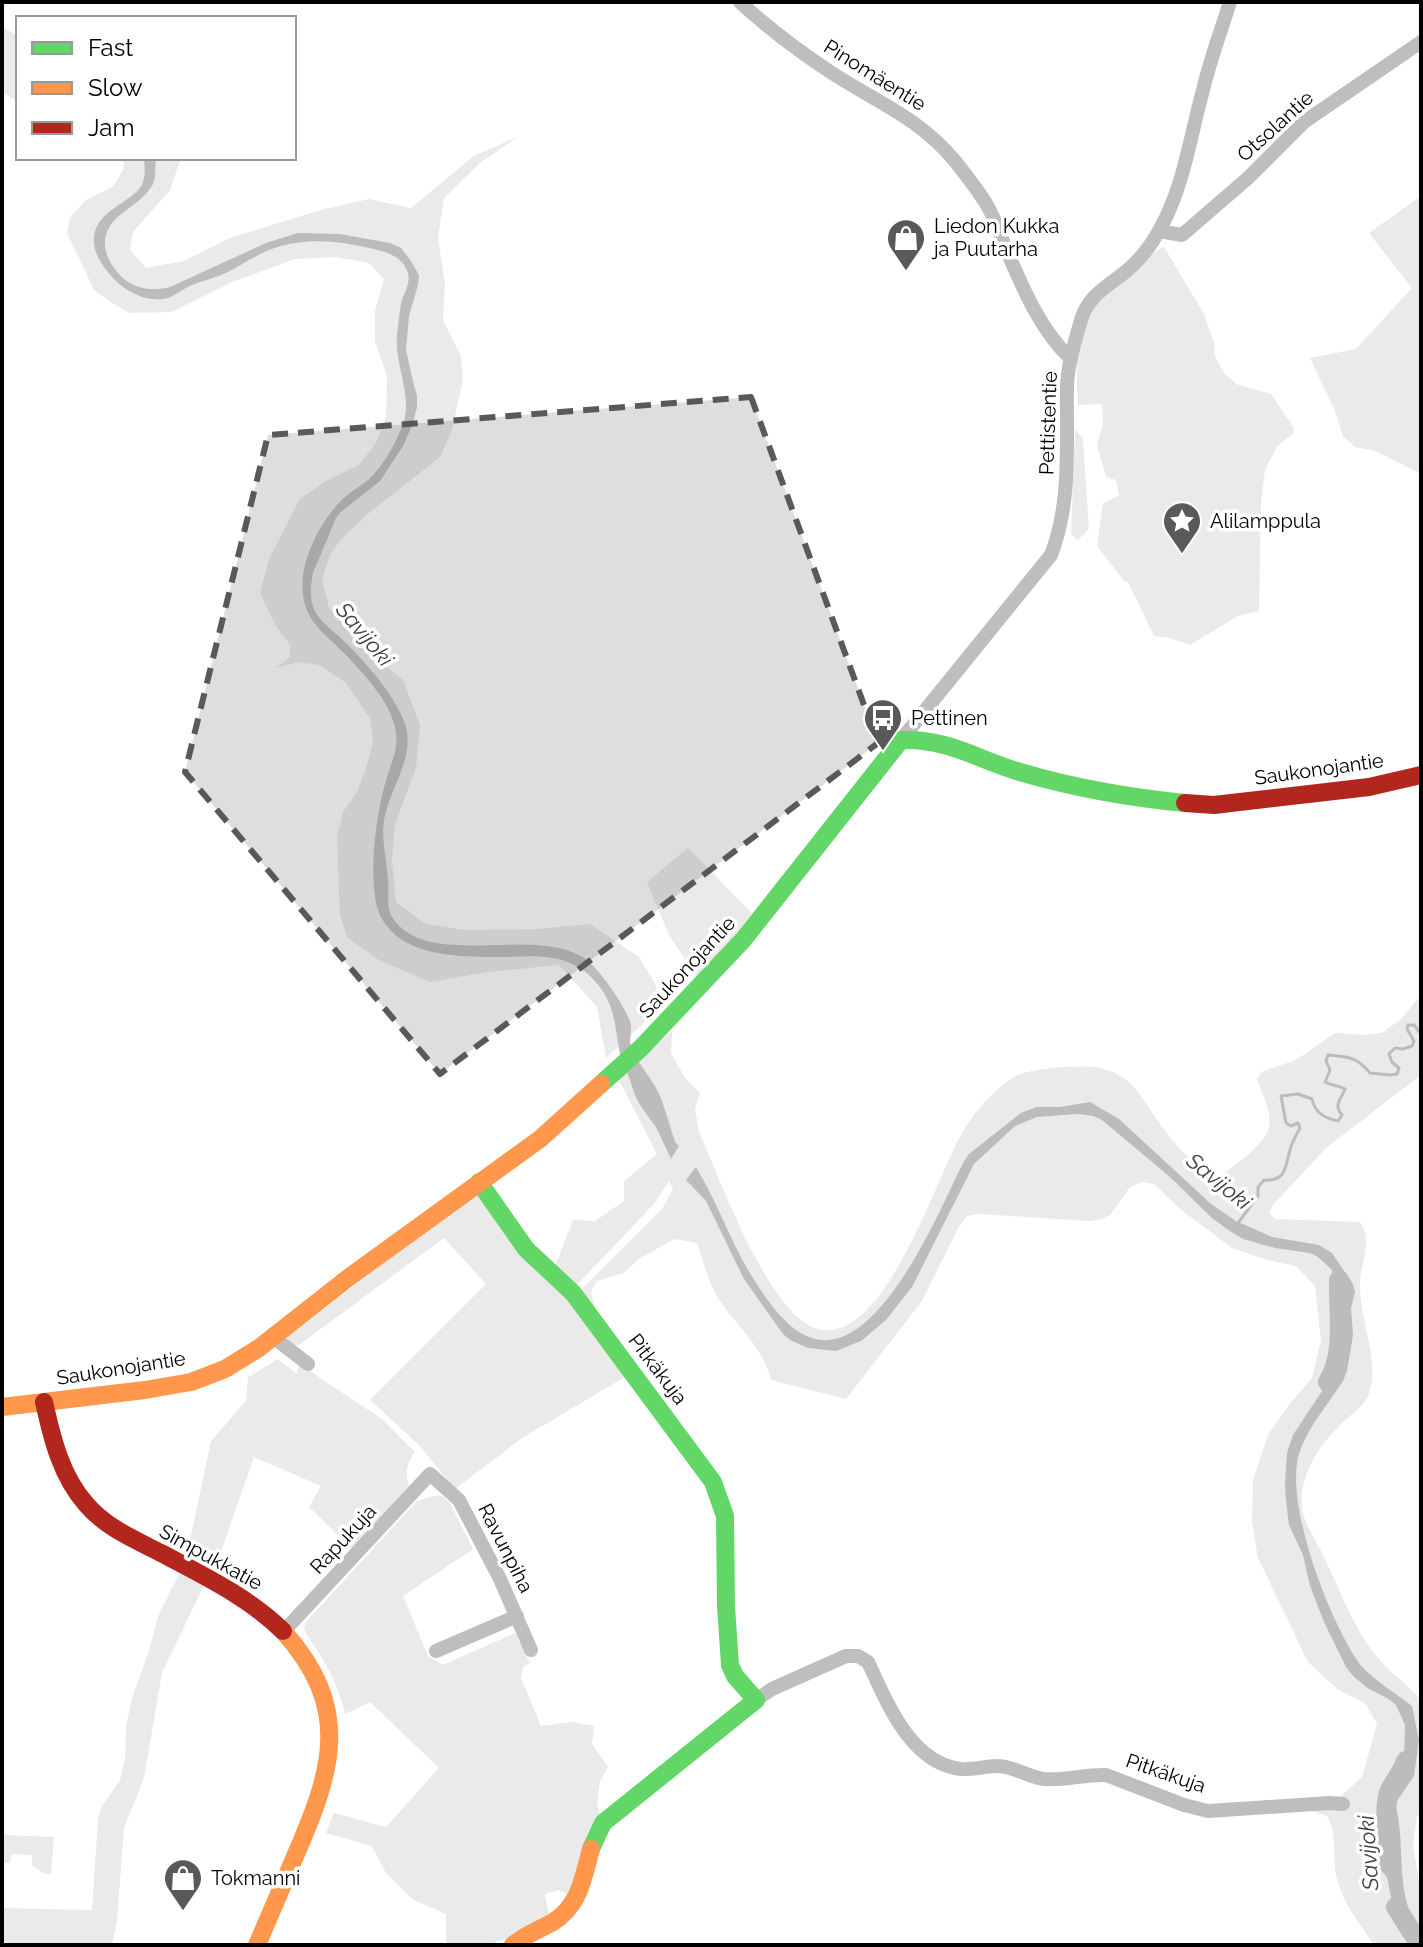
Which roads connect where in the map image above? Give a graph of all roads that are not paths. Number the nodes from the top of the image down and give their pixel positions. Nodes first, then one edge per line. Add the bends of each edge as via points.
1 (740, 2) edge
2 (1230, 2) edge
3 (1421, 42) edge
4 (1159, 231) junction
5 (1071, 359) junction
6 (901, 740) junction
7 (1421, 775) edge
8 (479, 1182) junction
9 (273, 1337) junction
10 (308, 1364) dead end
11 (44, 1402) junction
12 (2, 1407) edge
13 (430, 1474) joint
14 (517, 1616) junction
15 (284, 1631) junction
16 (531, 1650) dead end
17 (436, 1651) dead end
18 (756, 1700) junction
19 (1343, 1804) dead end
20 (257, 1945) edge
21 (513, 1945) edge

1 - 5 street, Pinomäentie via 806,55 912,120 955,161 988,206 1043,325
2 - 4 street, Pettistentie via 1183,175
3 - 4 street, Otsolantie via 1304,122 1182,235
4 - 5 street, Pettistentie via 1127,270 1090,300
5 - 6 street, Pettistentie via 1064,499 1051,555
6 - 7 street, Saukonojantie via 920,739 966,751 1046,779 1155,800 1214,805 1369,787
6 - 8 street, Saukonojantie via 743,940 641,1048 540,1139
8 - 9 street, Saukonojantie
8 - 18 street, Pitkäkuja via 526,1249 581,1303 713,1482 725,1516 730,1665
9 - 10 street
9 - 11 street, Saukonojantie via 225,1369 191,1382
11 - 12 street, Saukonojantie
11 - 15 street, Simpukkatie via 66,1476 99,1517 244,1597
13 - 14 street, Ravunpiha via 459,1500
13 - 15 street, Rapukuja
14 - 16 street, Ravunpiha
14 - 17 street
15 - 20 street, Simpukkatie via 324,1701 330,1752 315,1811
18 - 19 street, Pitkäkuja via 852,1655 868,1662 888,1706 920,1749 958,1768 1002,1766 1048,1779 1106,1775 1208,1811
18 - 21 street, Pitkäkuja via 603,1823 592,1841 574,1902 559,1918

